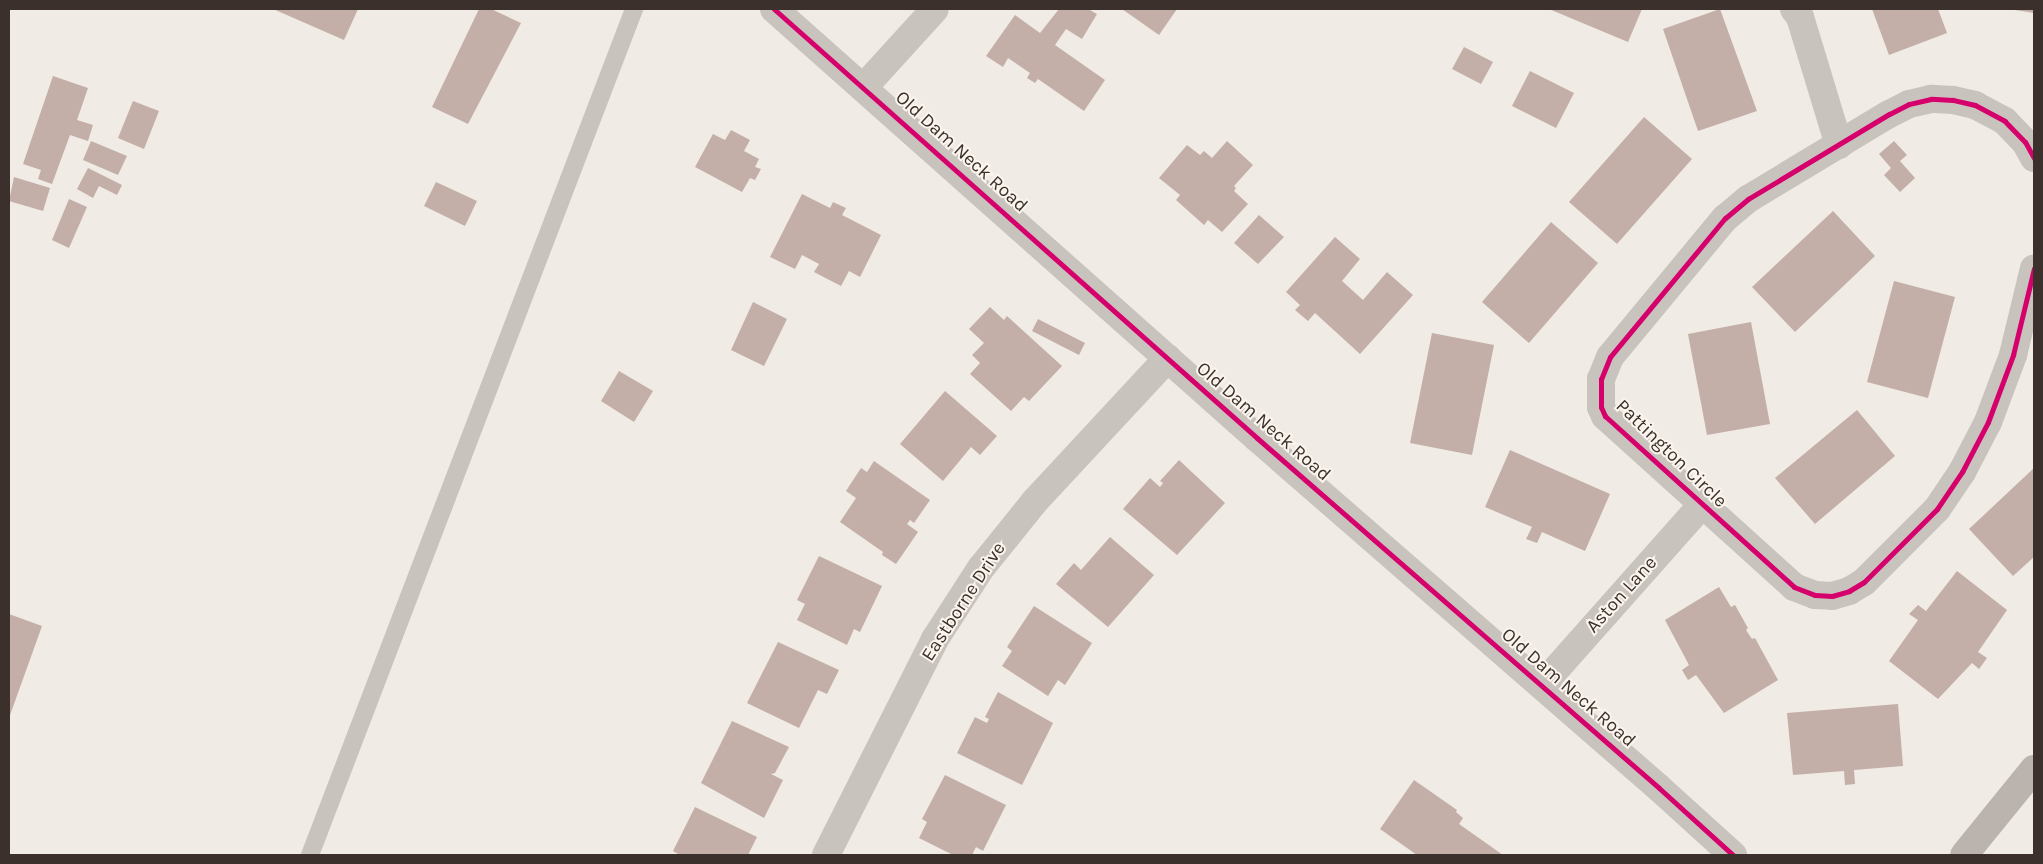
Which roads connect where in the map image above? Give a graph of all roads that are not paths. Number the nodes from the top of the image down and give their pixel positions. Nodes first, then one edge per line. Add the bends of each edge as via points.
1 (634, 9) edge
2 (774, 9) edge
3 (935, 9) edge
4 (1794, 9) edge
5 (864, 87) junction
6 (1839, 145) junction
7 (2034, 158) edge
8 (2034, 269) edge
9 (1168, 358) junction
10 (1702, 505) junction
11 (1542, 685) junction
12 (2034, 769) edge
13 (310, 855) edge
14 (826, 855) edge
15 (1733, 855) edge
16 (1964, 855) edge

1 - 13 lane
2 - 5 street, Old Dam Neck Road
3 - 5 street
4 - 6 street via 1800,17
5 - 9 street, Old Dam Neck Road
6 - 7 street, Pattington Circle via 1909,104 1931,99 1953,100 1975,105 2005,121 2025,142
6 - 10 street, Pattington Circle via 1748,200 1725,218 1610,356 1601,380 1601,407 1605,416
8 - 10 street, Pattington Circle via 2013,355 1988,422 1962,472 1937,509 1864,582 1832,596 1814,595 1794,587
9 - 11 street, Old Dam Neck Road
9 - 14 street, Eastborne Drive via 1035,501 981,568 935,639
10 - 11 street, Aston Lane
11 - 15 street, Old Dam Neck Road
12 - 16 main road

